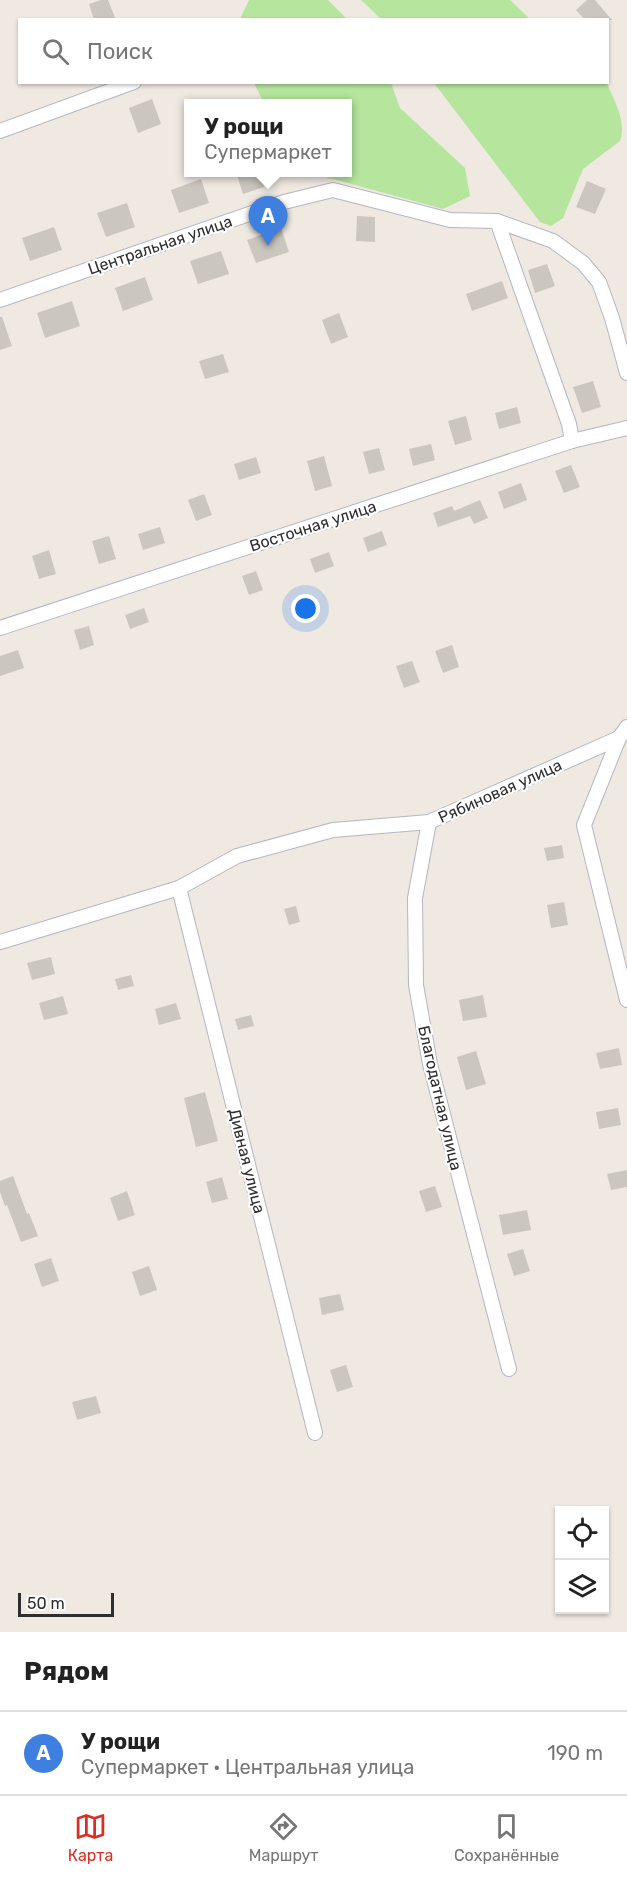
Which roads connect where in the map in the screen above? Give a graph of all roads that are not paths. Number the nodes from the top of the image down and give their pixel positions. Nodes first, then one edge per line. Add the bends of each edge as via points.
1 (129, 84) edge
2 (0, 131) edge
3 (497, 221) junction
4 (0, 300) edge
5 (627, 373) edge
6 (627, 428) edge
7 (572, 441) junction
8 (0, 628) edge
9 (623, 733) edge
10 (429, 822) junction
11 (179, 888) junction
12 (0, 942) edge
13 (627, 1000) edge
14 (509, 1369) dead end
15 (315, 1433) dead end

1 - 2 street
3 - 4 street, Центральная улица via 450,220 333,190 284,202
3 - 5 street, Центральная улица via 553,241 583,263 599,282
3 - 7 street
6 - 7 street, Восточная улица
7 - 8 street, Восточная улица
9 - 10 street, Рябиновая улица
9 - 13 street via 584,825
10 - 11 street, Рябиновая улица via 333,830 237,855
10 - 14 street, Благодатная улица via 415,898 416,985 430,1064
11 - 12 street, Рябиновая улица
11 - 15 street, Дивная улица

